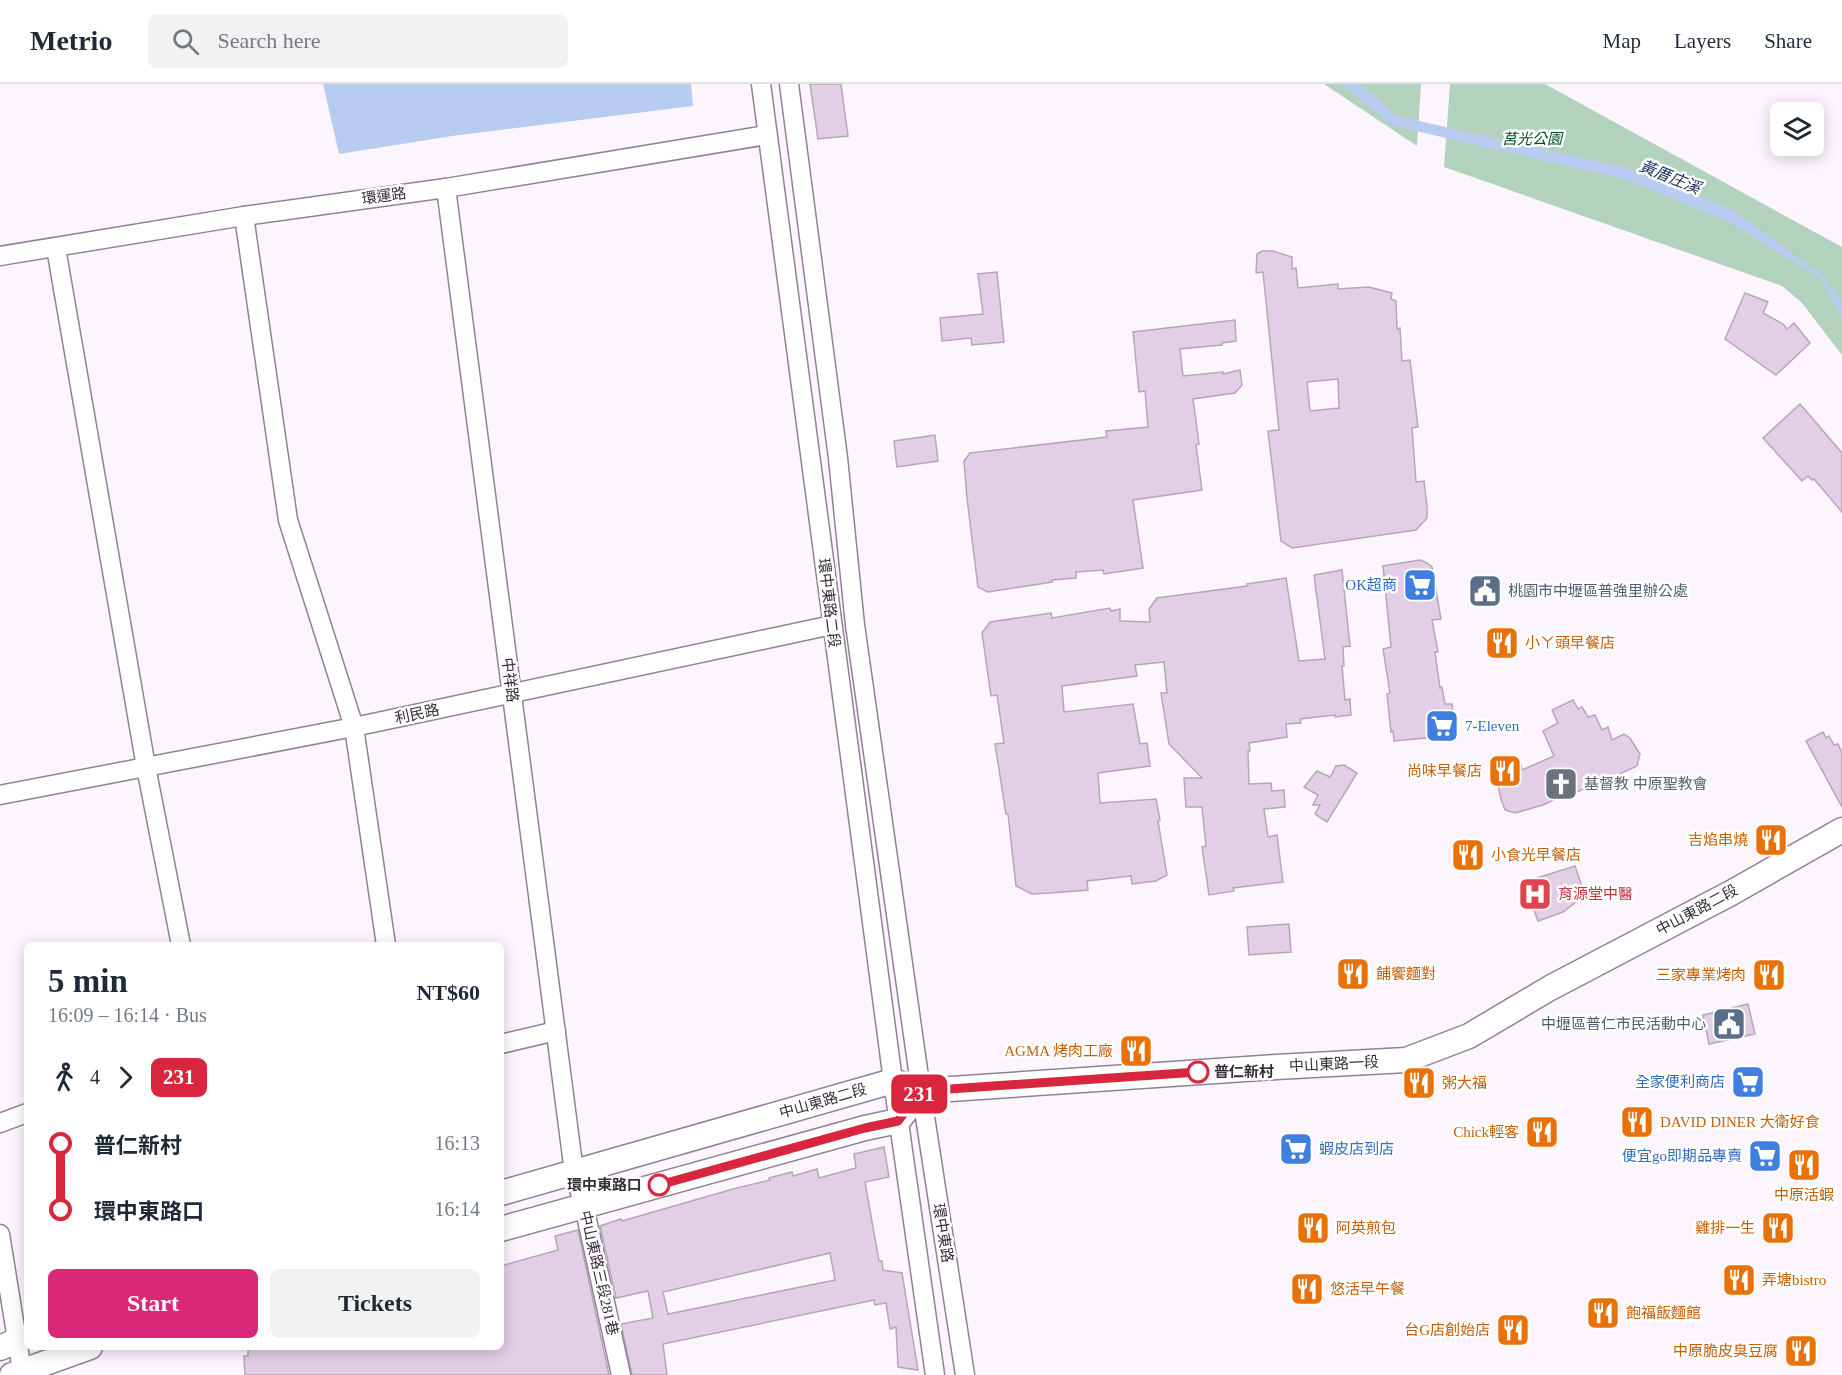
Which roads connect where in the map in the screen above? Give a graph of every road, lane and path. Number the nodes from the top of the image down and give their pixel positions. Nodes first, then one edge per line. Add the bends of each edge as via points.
1 (761, 84) edge
2 (789, 84) edge
3 (767, 135) junction
4 (446, 188) junction
5 (244, 216) junction
6 (56, 248) junction
7 (0, 256) edge
8 (832, 625) junction
9 (512, 694) junction
10 (354, 727) junction
11 (146, 768) junction
12 (0, 795) edge
13 (1842, 830) edge
14 (180, 942) edge
15 (386, 942) edge
16 (1550, 988) joint
17 (556, 1031) junction
18 (504, 1043) edge
19 (893, 1081) junction
20 (921, 1091) junction
21 (24, 1114) edge
22 (898, 1121) junction
23 (0, 1123) edge
24 (574, 1172) junction
25 (504, 1192) edge
26 (584, 1206) junction
27 (504, 1228) edge
28 (0, 1234) edge
29 (15, 1341) edge
30 (82, 1350) edge
31 (17, 1373) edge
32 (621, 1375) edge
33 (935, 1375) edge
34 (965, 1375) edge

1 - 3 street, 環中東路二段
2 - 20 street, 環中東路二段 via 838,458 855,625
3 - 4 street, 環運路
3 - 8 street, 環中東路二段
4 - 5 street, 環運路
4 - 9 street, 中祥路
5 - 6 street, 環運路
5 - 10 street via 288,519
6 - 7 street, 環運路
6 - 11 street
8 - 9 street, 利民路
8 - 19 street, 環中東路二段
9 - 10 street, 利民路
9 - 17 street, 中祥路
10 - 11 street, 利民路
10 - 15 street
11 - 12 street, 利民路
11 - 14 street
13 - 16 main road, 中山東路二段
16 - 20 main road, 中山東路一段 via 1469,1036 1406,1060
17 - 18 street
17 - 24 street, 中祥路
19 - 20 main road
19 - 22 street, 環中東路二段
19 - 24 main road, 中山東路二段
20 - 22 main road
20 - 34 street, 環中東路
21 - 23 street
22 - 26 main road
22 - 33 street, 環中東路
24 - 25 main road, 中山東路二段
24 - 26 street, 中山東路三段281巷
26 - 27 main road
26 - 32 street, 中山東路三段281巷
28 - 29 street
29 - 31 street
30 - 31 main road

